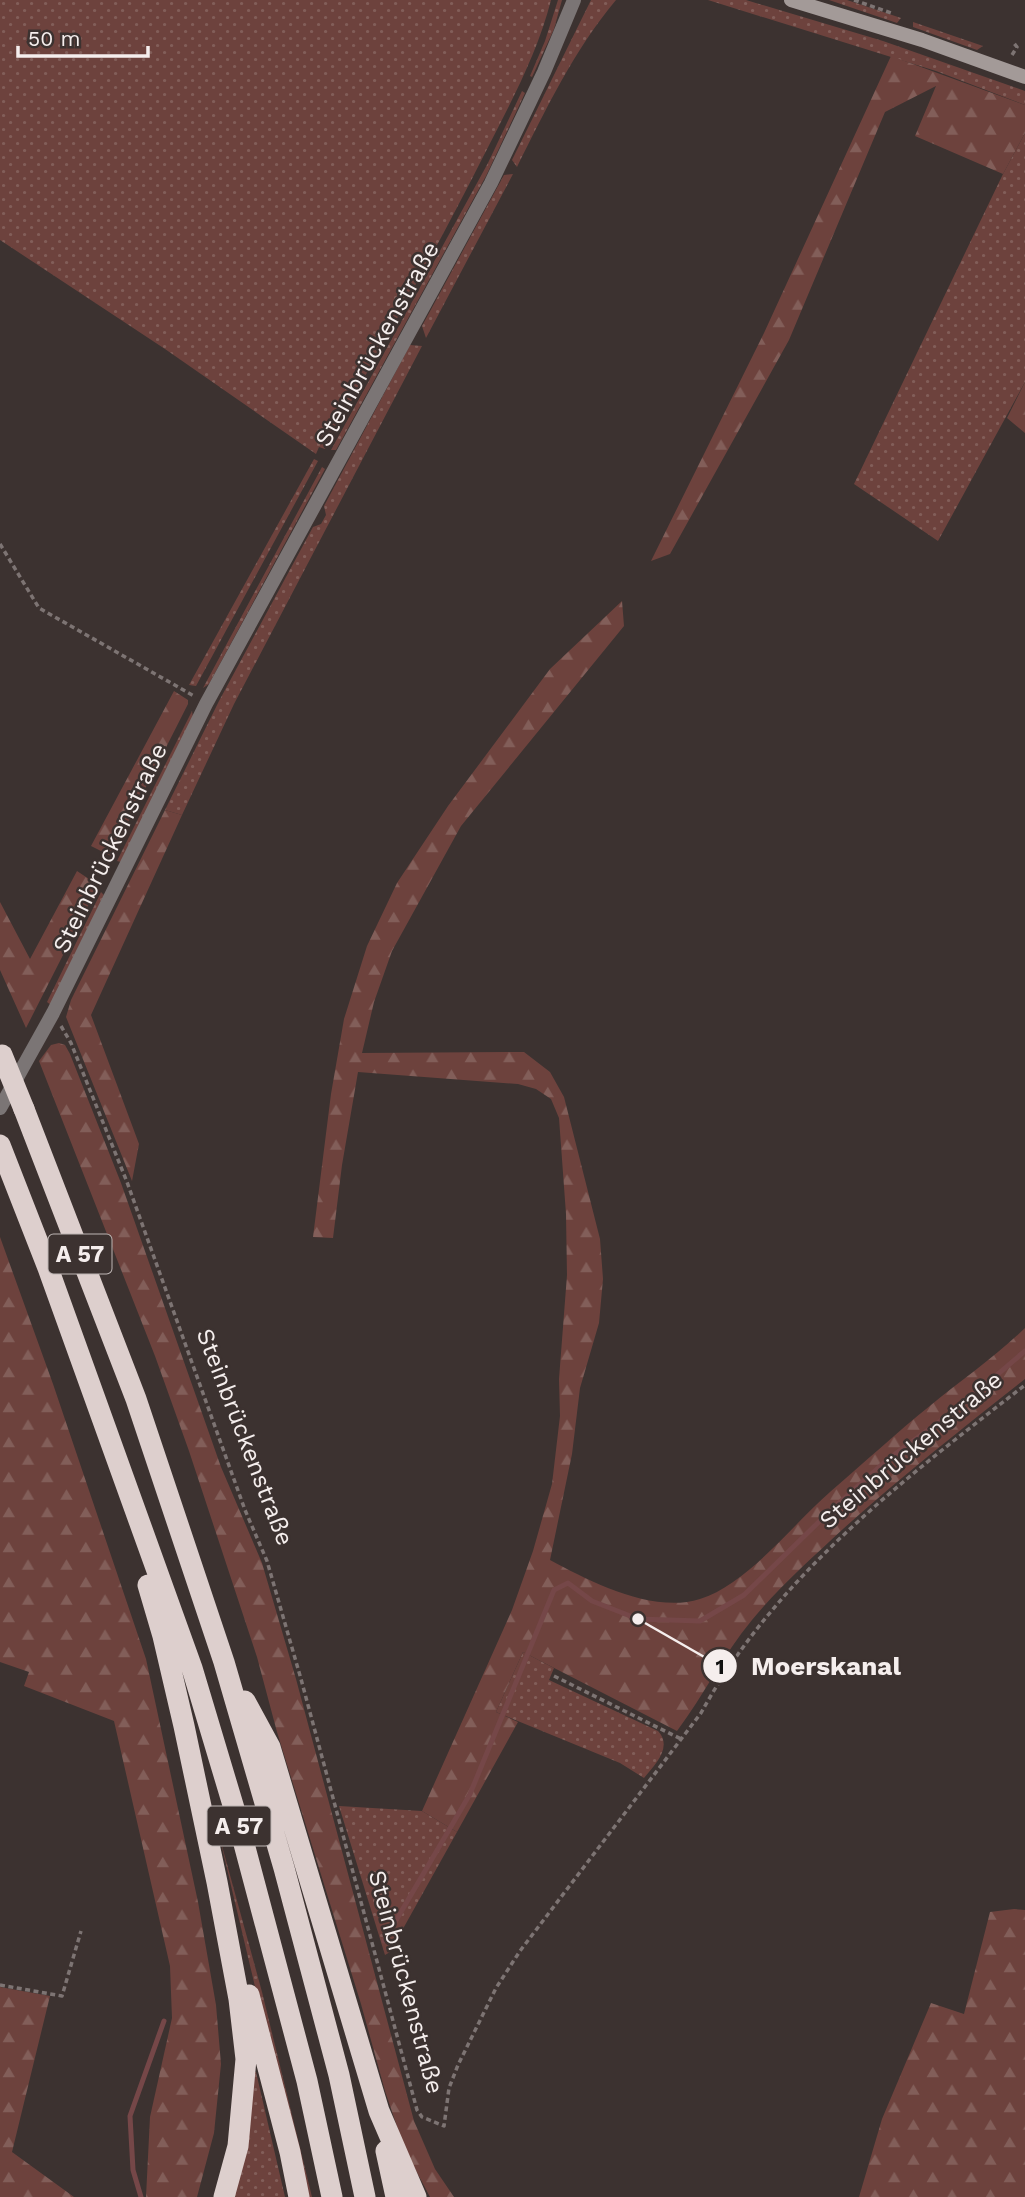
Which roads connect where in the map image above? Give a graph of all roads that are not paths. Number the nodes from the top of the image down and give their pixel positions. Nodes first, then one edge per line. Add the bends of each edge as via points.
1 (574, 0) edge
2 (790, 0) edge
3 (1025, 77) edge
4 (1, 1053) edge
5 (0, 1108) edge
6 (1, 1147) edge
7 (118, 1463) junction
8 (224, 1662) junction
9 (217, 1882) junction
10 (379, 2111) junction
11 (224, 2197) edge
12 (299, 2197) edge
13 (332, 2197) edge
14 (365, 2197) edge
15 (396, 2197) edge
16 (416, 2197) edge

1 - 5 street, Steinbrückenstraße via 491,183 206,704 53,1013
2 - 3 main road
4 - 8 highway, A 57, bridge via 136,1399
6 - 7 highway, A 57
7 - 9 highway via 126,1512 163,1636
7 - 13 highway, A 57 via 192,1668 239,1825 307,2081
8 - 10 highway via 270,1747
8 - 14 highway, A 57 via 284,1868
9 - 11 highway via 246,2059 238,2146
9 - 12 highway
10 - 15 highway
10 - 16 highway

